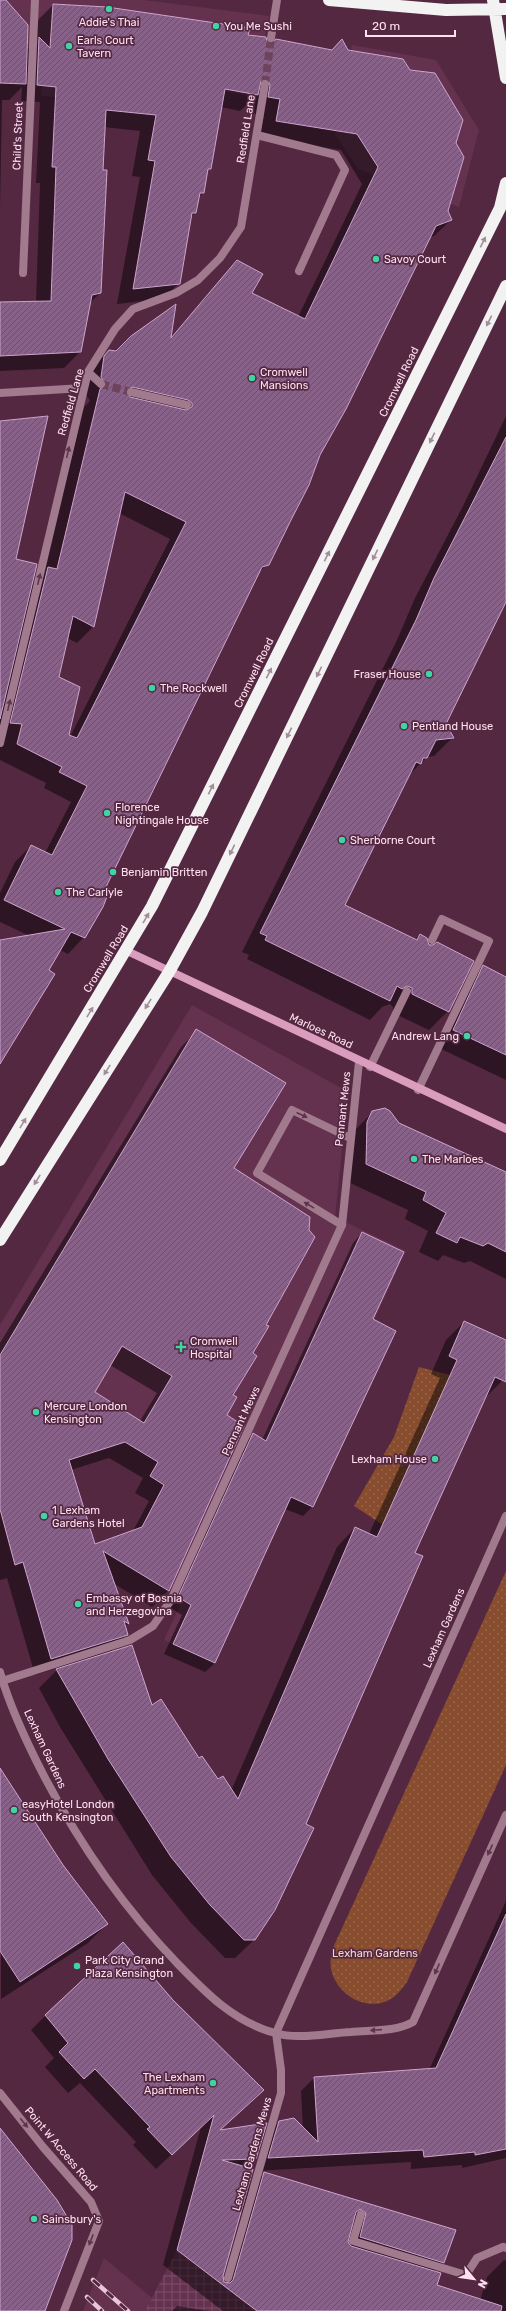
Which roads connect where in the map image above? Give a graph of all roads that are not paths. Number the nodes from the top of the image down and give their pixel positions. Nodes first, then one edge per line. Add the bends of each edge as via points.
1 (35, 0) edge
2 (277, 0) edge
3 (329, 0) edge
4 (505, 0) edge
5 (493, 5) edge
6 (506, 10) edge
7 (271, 38) tunnel mouth
8 (506, 78) edge
9 (265, 84) tunnel mouth
10 (257, 135) junction
11 (506, 183) edge
12 (299, 271) dead end
13 (24, 273) dead end
14 (506, 286) edge
15 (88, 372) junction
16 (100, 384) tunnel mouth
17 (83, 388) junction
18 (131, 392) tunnel mouth
19 (0, 394) edge
20 (187, 405) dead end
21 (0, 743) edge
22 (432, 940) dead end
23 (127, 951) junction
24 (169, 972) junction
25 (407, 991) dead end
26 (359, 1062) junction
27 (370, 1067) junction
28 (418, 1090) junction
29 (506, 1129) edge
30 (350, 1138) junction
31 (0, 1160) edge
32 (342, 1225) junction
33 (1, 1236) edge
34 (506, 1516) edge
35 (0, 1672) edge
36 (2, 1681) junction
37 (506, 1815) edge
38 (276, 2034) junction
39 (0, 2093) edge
40 (361, 2214) dead end
41 (504, 2247) edge
42 (228, 2278) dead end
43 (64, 2311) edge

1 - 13 street, Child's Street
2 - 7 street
3 - 5 highway via 446,10
4 - 5 highway
5 - 6 highway
5 - 8 highway
9 - 10 street, Redfield Lane
10 - 12 street via 336,155 345,170
10 - 15 street, Redfield Lane via 241,226 220,258 198,280 176,293 134,309 115,329
23 -> 11 highway, Cromwell Road via 160,892 500,208
14 -> 24 highway via 202,912
15 - 16 street
15 - 17 street, Redfield Lane
17 - 19 street
21 -> 17 street, Redfield Lane
18 - 20 street
22 - 28 street via 442,919 489,941
23 - 24 street, Marloes Road
31 -> 23 highway, Cromwell Road
24 - 26 street, Marloes Road
24 -> 33 highway
25 - 27 street
26 - 27 street, Marloes Road
26 - 30 street, Pennant Mews
27 - 28 street, Marloes Road
28 - 29 street, Marloes Road
30 - 32 street, Pennant Mews
32 -> 30 street via 257,1173 292,1110
32 - 36 street, Pennant Mews via 172,1600 153,1626 130,1640
34 - 38 street, Lexham Gardens
35 - 36 street, Lexham Gardens
36 - 38 street, Lexham Gardens via 26,1741 67,1819 97,1867 125,1904 214,2001 246,2021
37 -> 38 street, Lexham Gardens via 413,2022 393,2028 299,2036
38 - 42 street, Lexham Gardens Mews via 281,2093
39 -> 43 street, Point W Access Road via 91,2202 99,2221
40 - 41 street via 353,2241 466,2276 477,2258

